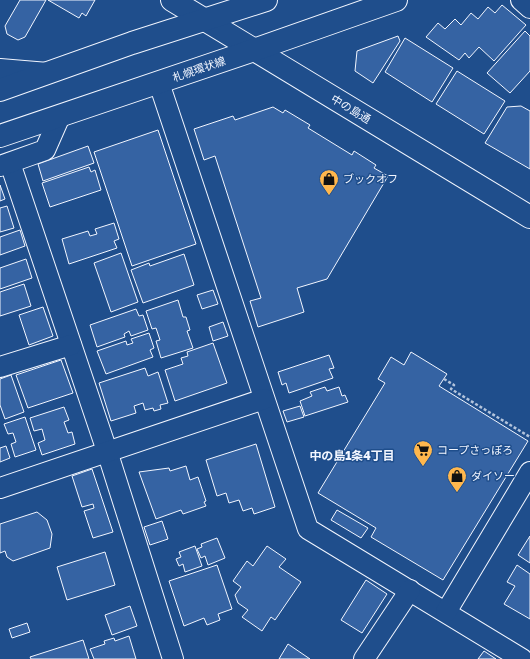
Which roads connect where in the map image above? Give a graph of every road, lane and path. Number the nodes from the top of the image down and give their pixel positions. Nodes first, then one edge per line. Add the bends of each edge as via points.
1 (172, 0) edge
2 (266, 0) edge
3 (396, 0) edge
4 (521, 0) edge
5 (530, 8) edge
6 (204, 20) junction
7 (254, 50) junction
8 (0, 69) edge
9 (49, 73) junction
10 (159, 83) junction
11 (0, 90) edge
12 (60, 116) junction
13 (0, 136) edge
14 (5, 164) edge
15 (530, 217) edge
16 (71, 345) junction
17 (0, 368) edge
18 (444, 379) dead end
19 (264, 399) junction
20 (530, 437) edge
21 (107, 451) junction
22 (530, 472) edge
23 (0, 488) edge
24 (410, 590) junction
25 (446, 612) junction
26 (173, 659) edge
27 (364, 659) edge
28 (522, 659) edge

1 - 6 main road, 中の島通
2 - 6 main road
3 - 7 main road, 札幌環状線
4 - 5 street
6 - 7 main road, 中の島通
6 - 9 main road
7 - 10 main road, 札幌環状線
7 - 15 main road, 中の島通
8 - 9 street
9 - 11 main road
10 - 12 main road, 札幌環状線
10 - 19 street
12 - 13 main road, 札幌環状線
12 - 14 street via 45,150
14 - 16 street
16 - 17 street
16 - 21 street
18 - 20 path via 454,385 451,390
19 - 21 street
19 - 24 street via 308,529
21 - 23 street
21 - 26 street
22 - 25 street
24 - 25 street
24 - 27 street
25 - 28 street

